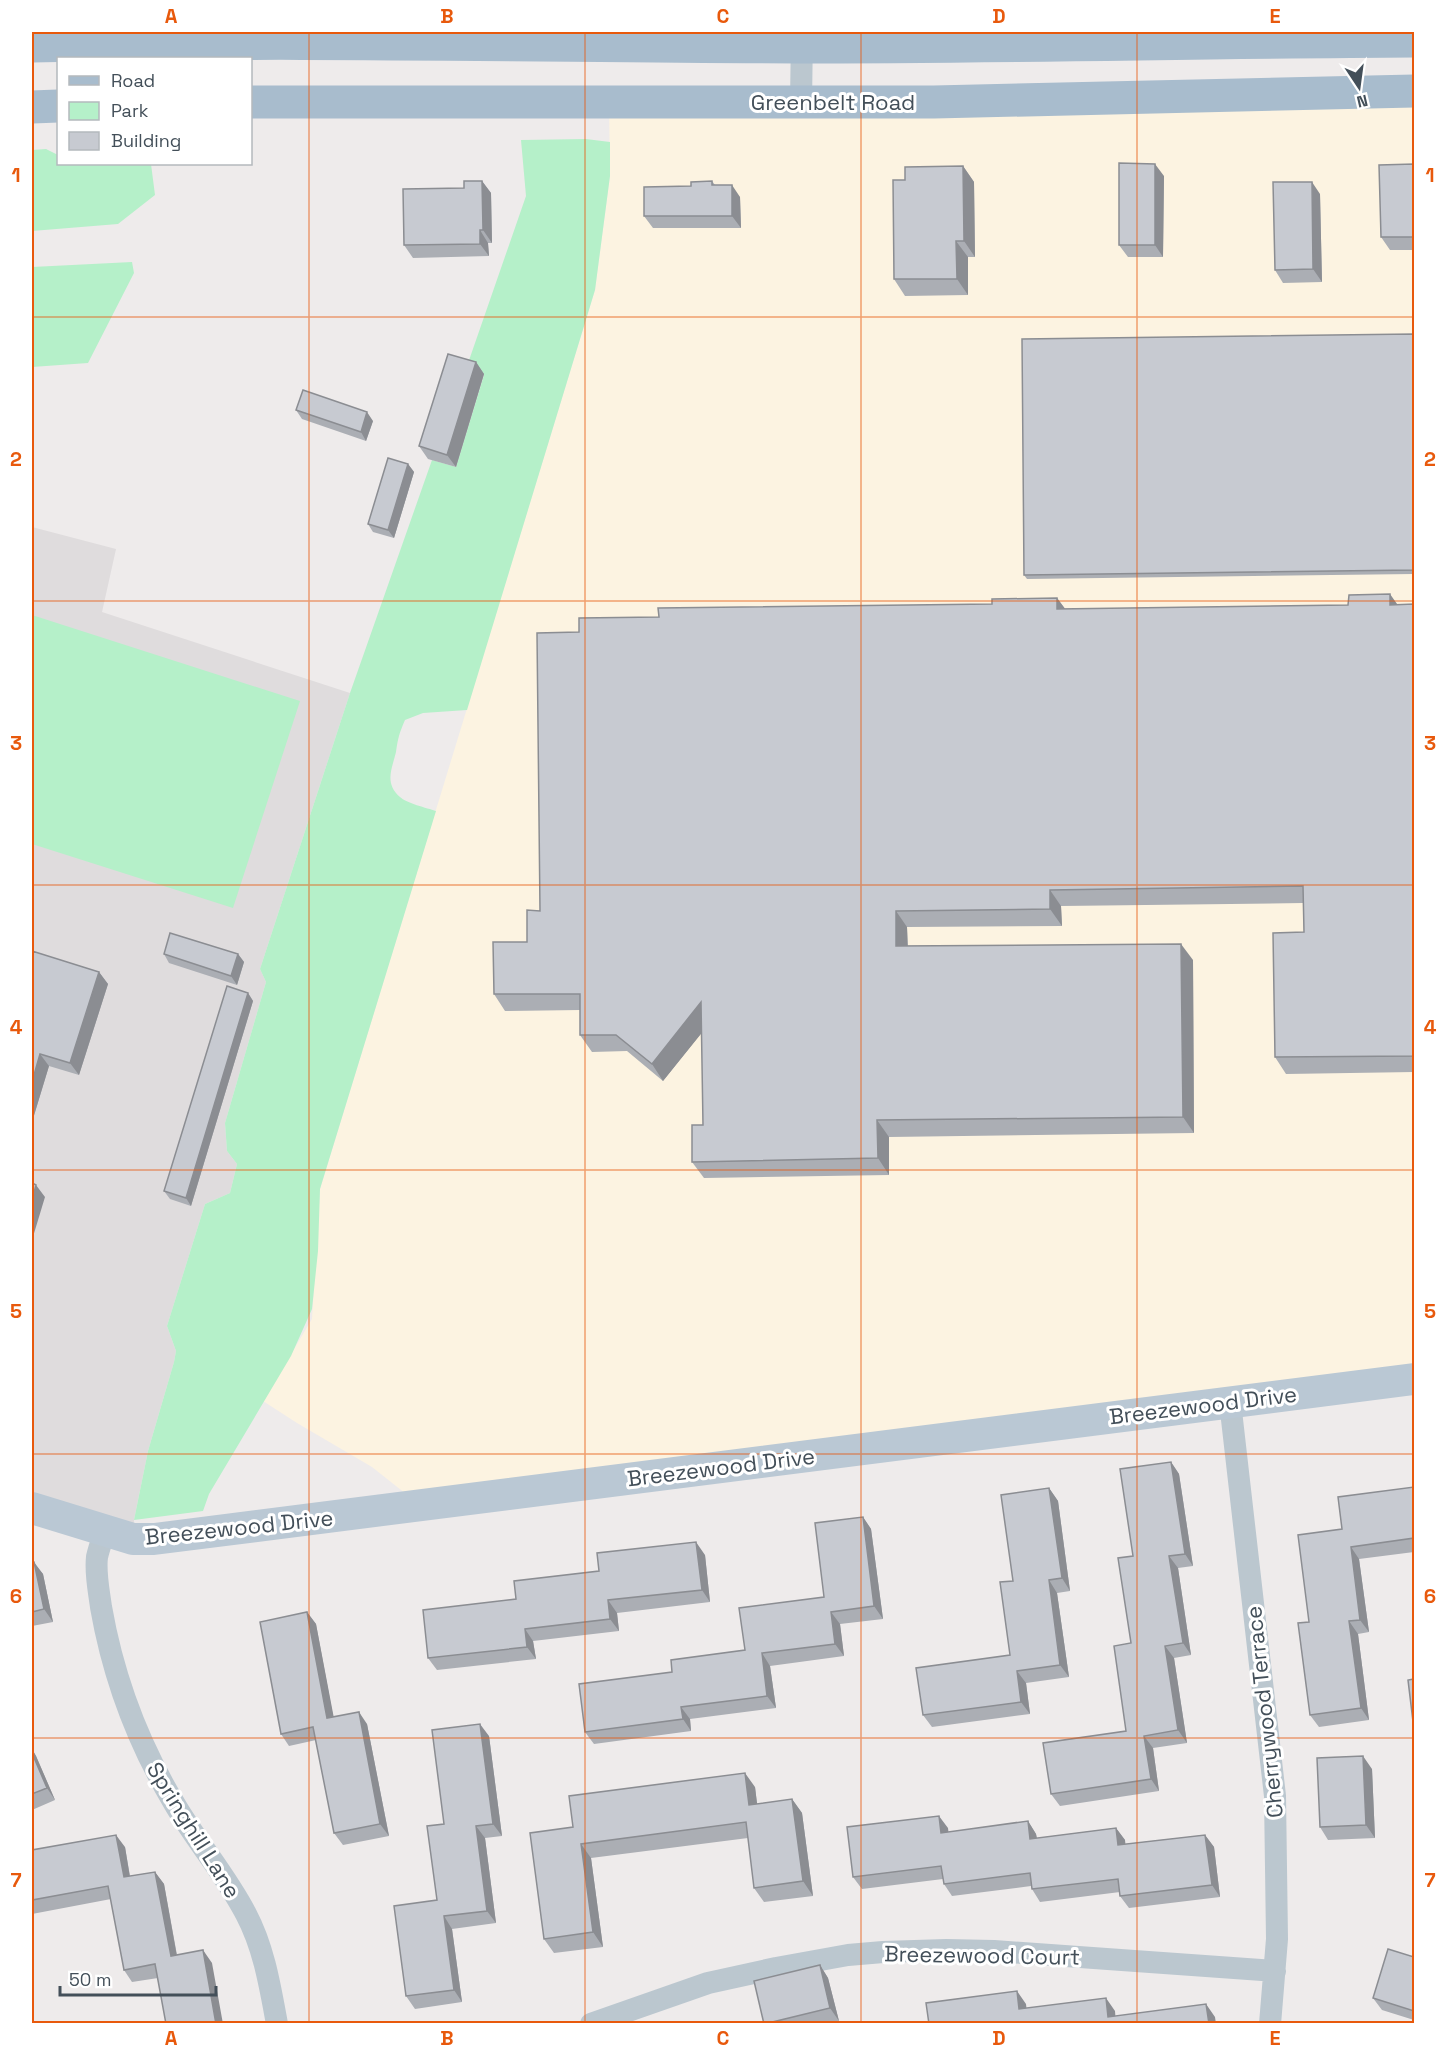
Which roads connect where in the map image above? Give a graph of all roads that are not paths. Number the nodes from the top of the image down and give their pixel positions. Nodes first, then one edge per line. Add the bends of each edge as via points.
1 (802, 39) edge
2 (1414, 41) edge
3 (185, 44) edge
4 (32, 46) edge
5 (1414, 91) edge
6 (252, 102) edge
7 (801, 103) junction
8 (57, 106) edge
9 (32, 107) edge
10 (1414, 1379) edge
11 (1230, 1402) junction
12 (32, 1508) edge
13 (105, 1531) junction
14 (1275, 1971) junction
15 (277, 2024) edge
16 (591, 2024) edge
17 (1270, 2024) edge

1 - 2 main road
1 - 3 main road
1 - 7 street
3 - 4 main road
5 - 7 main road, Greenbelt Road
6 - 7 main road, Greenbelt Road
8 - 9 main road
10 - 11 street, Breezewood Drive
11 - 13 street, Breezewood Drive via 163,1539 134,1539
11 - 14 street, Cherrywood Terrace via 1275,1796
12 - 13 street, Breezewood Drive
13 - 15 street, Springhill Lane via 97,1557 97,1576 104,1623 122,1689 143,1744 168,1793 250,1922 261,1950
14 - 16 street, Breezewood Court via 994,1951 883,1952 848,1955 708,1983
14 - 17 street, Cherrywood Terrace

